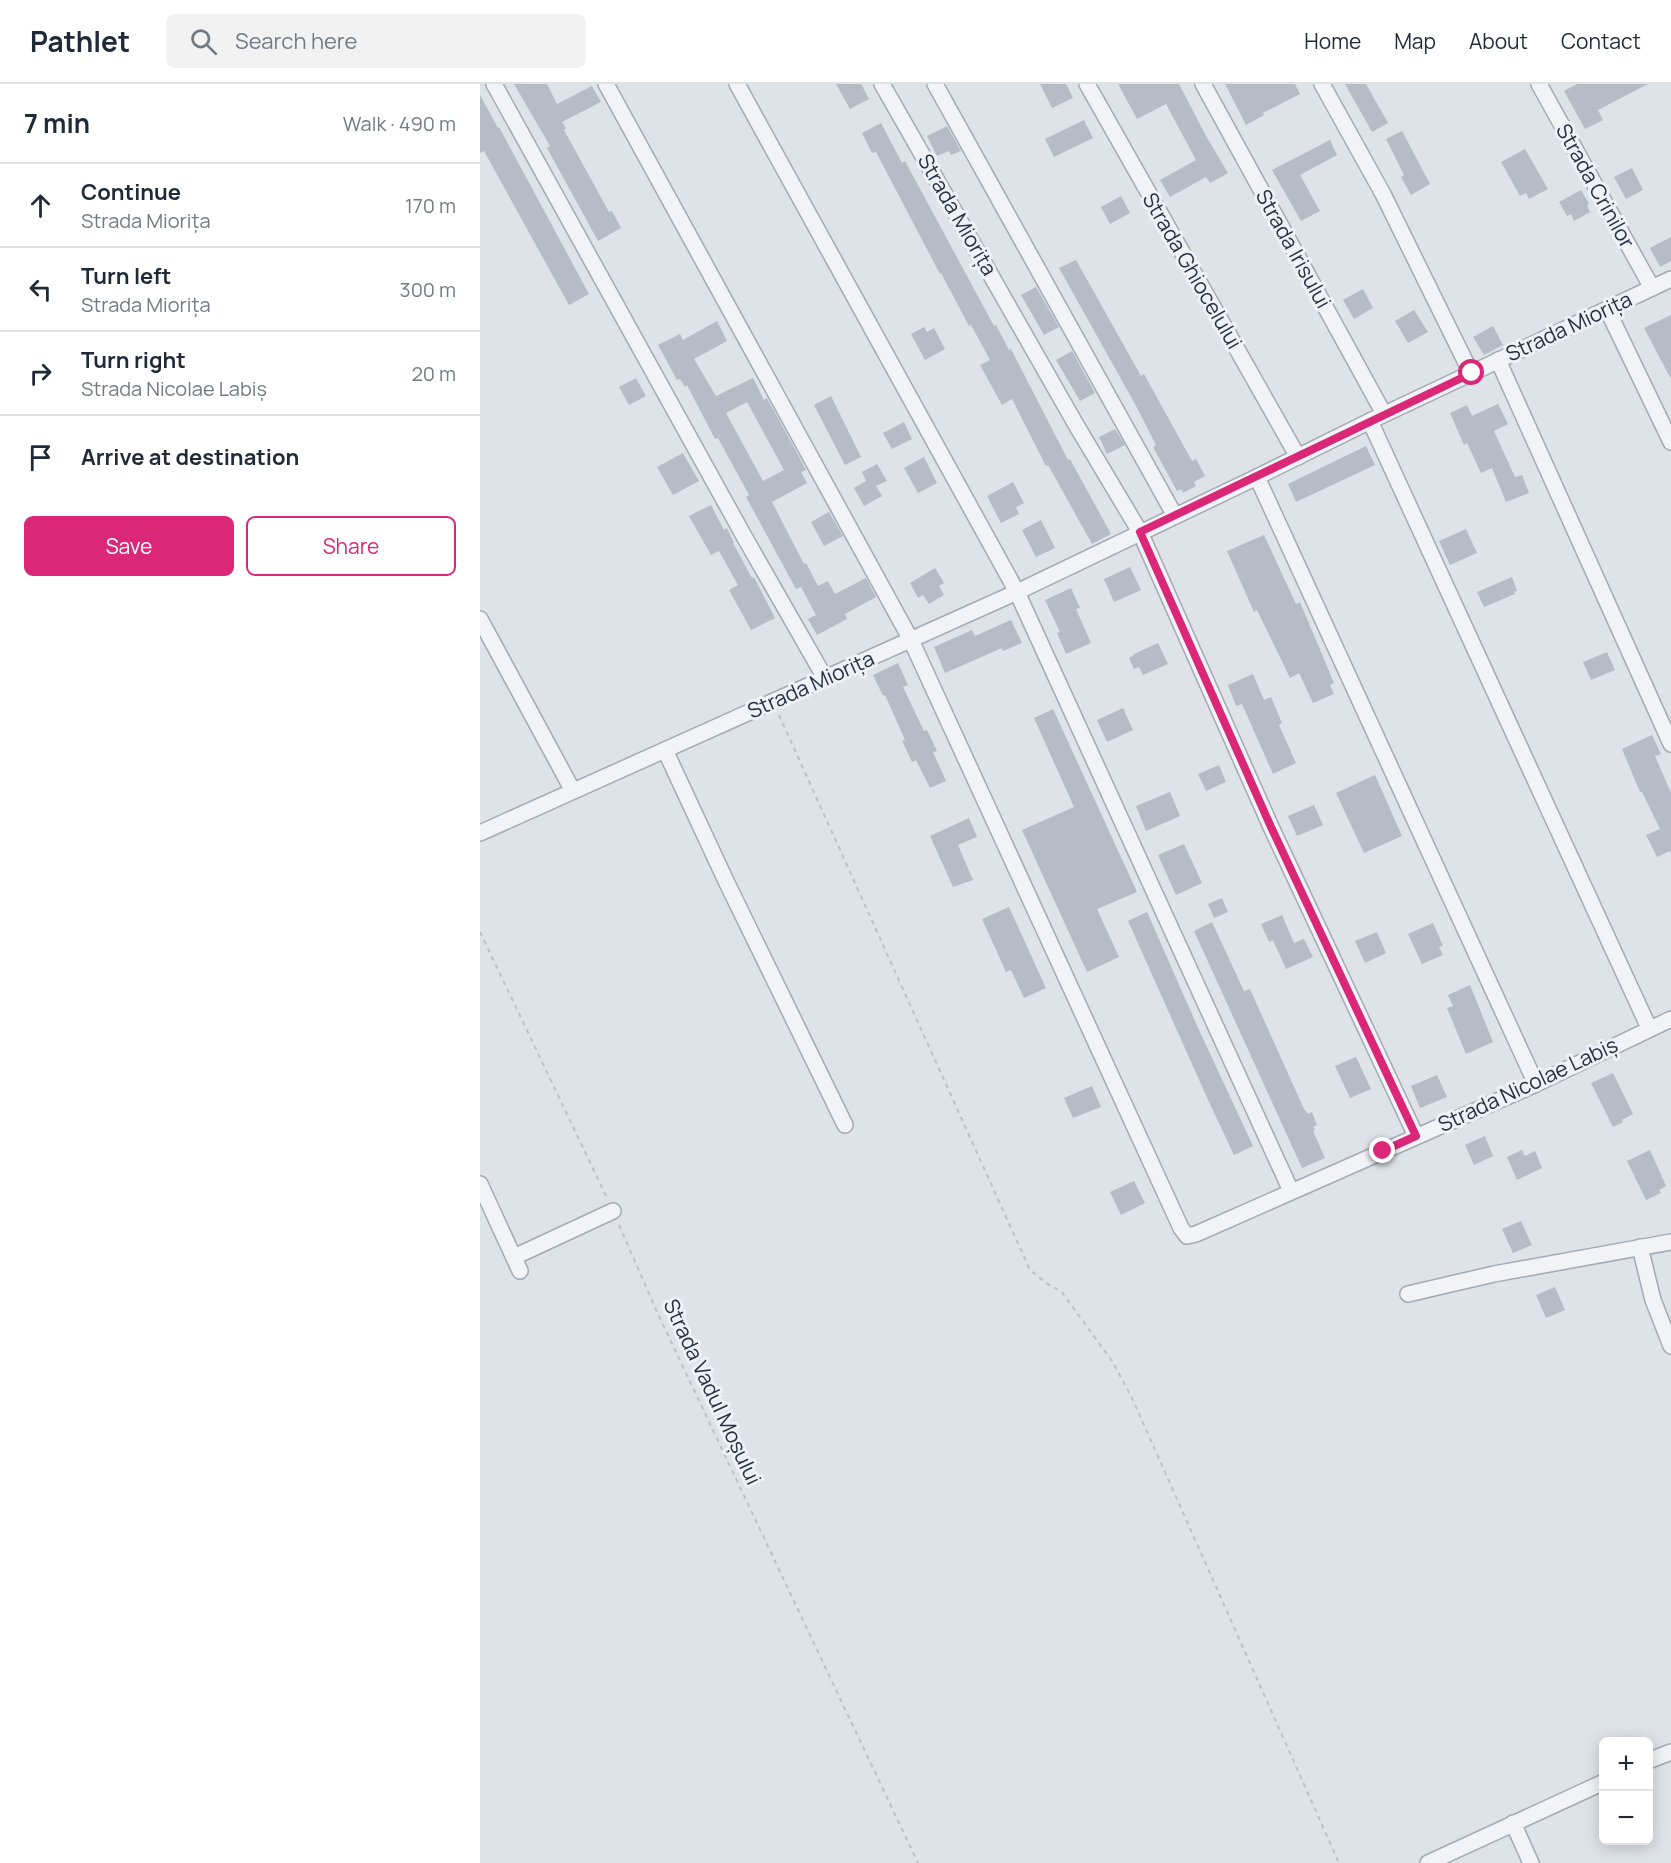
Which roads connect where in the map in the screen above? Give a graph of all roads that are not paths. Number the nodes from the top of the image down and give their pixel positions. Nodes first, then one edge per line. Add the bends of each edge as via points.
1 (494, 84) edge
2 (606, 84) edge
3 (737, 84) edge
4 (882, 84) edge
5 (935, 84) edge
6 (1088, 84) edge
7 (1203, 84) edge
8 (1322, 84) edge
9 (1539, 84) edge
10 (1671, 279) edge
11 (1652, 288) junction
12 (1607, 309) junction
13 (1498, 360) junction
14 (1472, 373) junction
15 (1377, 417) junction
16 (1671, 442) edge
17 (1298, 457) junction
18 (1257, 477) junction
19 (1175, 516) junction
20 (1140, 532) junction
21 (1017, 592) junction
22 (480, 619) edge
23 (911, 640) junction
24 (825, 678) junction
25 (1671, 744) edge
26 (665, 750) junction
27 (573, 791) junction
28 (480, 833) edge
29 (1671, 1019) edge
30 (1649, 1028) junction
31 (1536, 1084) junction
32 (845, 1125) dead end
33 (1416, 1136) junction
34 (480, 1184) edge
35 (1292, 1191) junction
36 (613, 1211) road end
37 (1671, 1242) edge
38 (1640, 1246) junction
39 (1408, 1294) dead end
40 (1671, 1346) edge
41 (1671, 1752) edge
42 (1653, 1759) edge
43 (1599, 1784) edge
44 (1513, 1823) junction
45 (1428, 1863) edge
46 (1532, 1863) edge

1 - 24 street
2 - 23 street
3 - 21 street
4 - 20 street, Strada Miorița
5 - 19 street, Strada Miorița
6 - 17 street, Strada Ghiocelului
7 - 15 street, Strada Irisului
8 - 14 street via 1383,194
9 - 11 street, Strada Crinilor
10 - 11 street, Strada Miorița
11 - 12 street, Strada Miorița
12 - 13 street, Strada Miorița
12 - 16 street
13 - 14 street, Strada Miorița
13 - 25 street
14 - 15 street, Strada Miorița
15 - 17 street, Strada Miorița
15 - 30 street, Strada Irisului
17 - 18 street, Strada Miorița
18 - 19 street, Strada Miorița
18 - 31 street
19 - 20 street, Strada Miorița
20 - 21 street, Strada Miorița
20 - 33 street, Strada Miorița via 1271,827
21 - 23 street, Strada Miorița
21 - 35 street
22 - 27 street
23 - 24 street, Strada Miorița
23 - 35 street, Strada Nicolae Labiș via 1181,1228 1187,1236 1196,1234
24 - 26 street, Strada Miorița
26 - 27 street, Strada Miorița
26 - 32 street
27 - 28 street, Strada Miorița
29 - 30 street, Strada Nicolae Labiș
30 - 31 street, Strada Nicolae Labiș
31 - 33 street, Strada Nicolae Labiș
33 - 35 street, Strada Nicolae Labiș
34 - 36 street via 517,1264
37 - 38 street
38 - 39 street
38 - 40 street via 1653,1300
41 - 42 street
43 - 44 street
44 - 45 street
44 - 46 street

